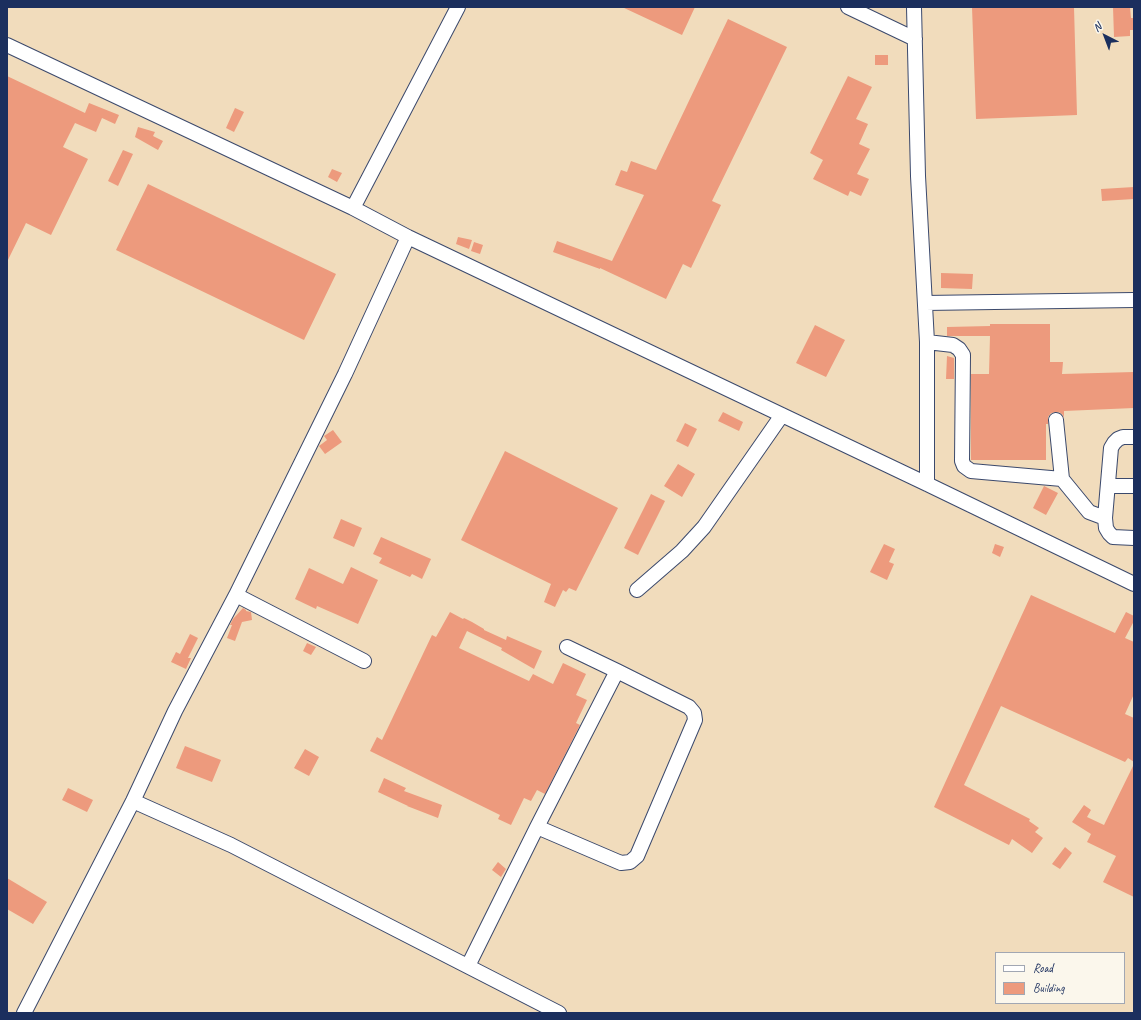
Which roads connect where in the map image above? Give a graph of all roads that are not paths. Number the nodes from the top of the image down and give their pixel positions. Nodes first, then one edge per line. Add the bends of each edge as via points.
1 (458, 7) edge
2 (848, 7) edge
3 (914, 7) edge
4 (915, 39) junction
5 (7, 46) edge
6 (353, 208) junction
7 (408, 237) junction
8 (1134, 300) edge
9 (925, 303) junction
10 (927, 342) junction
11 (782, 415) junction
12 (1056, 420) dead end
13 (1134, 437) edge
14 (1062, 479) junction
15 (927, 484) junction
16 (1108, 486) junction
17 (1134, 486) edge
18 (1105, 518) junction
19 (1134, 538) edge
20 (1134, 584) edge
21 (637, 590) dead end
22 (236, 595) junction
23 (567, 647) dead end
24 (364, 661) dead end
25 (618, 670) junction
26 (133, 801) junction
27 (537, 827) junction
28 (468, 966) junction
29 (24, 1013) edge
30 (559, 1013) edge

1 - 6 street
2 - 4 street
3 - 4 street
4 - 9 street via 918,176
5 - 6 street
6 - 7 street
7 - 11 street
7 - 22 street via 345,374
8 - 9 street
9 - 10 street
10 - 14 street via 953,345 963,355 964,466 971,471
10 - 15 street
11 - 15 street
11 - 21 street via 704,527 682,551
12 - 14 street
13 - 16 street via 1123,437 1111,448
14 - 18 street via 1088,512
15 - 20 street
16 - 17 street
16 - 18 street
18 - 19 street via 1106,528 1113,537
22 - 24 street
22 - 26 street via 175,711
23 - 25 street
25 - 27 street
25 - 27 street via 689,707 694,713 695,720 637,856 630,862 621,863
26 - 28 street via 231,845
26 - 29 street
27 - 28 street
28 - 30 street

